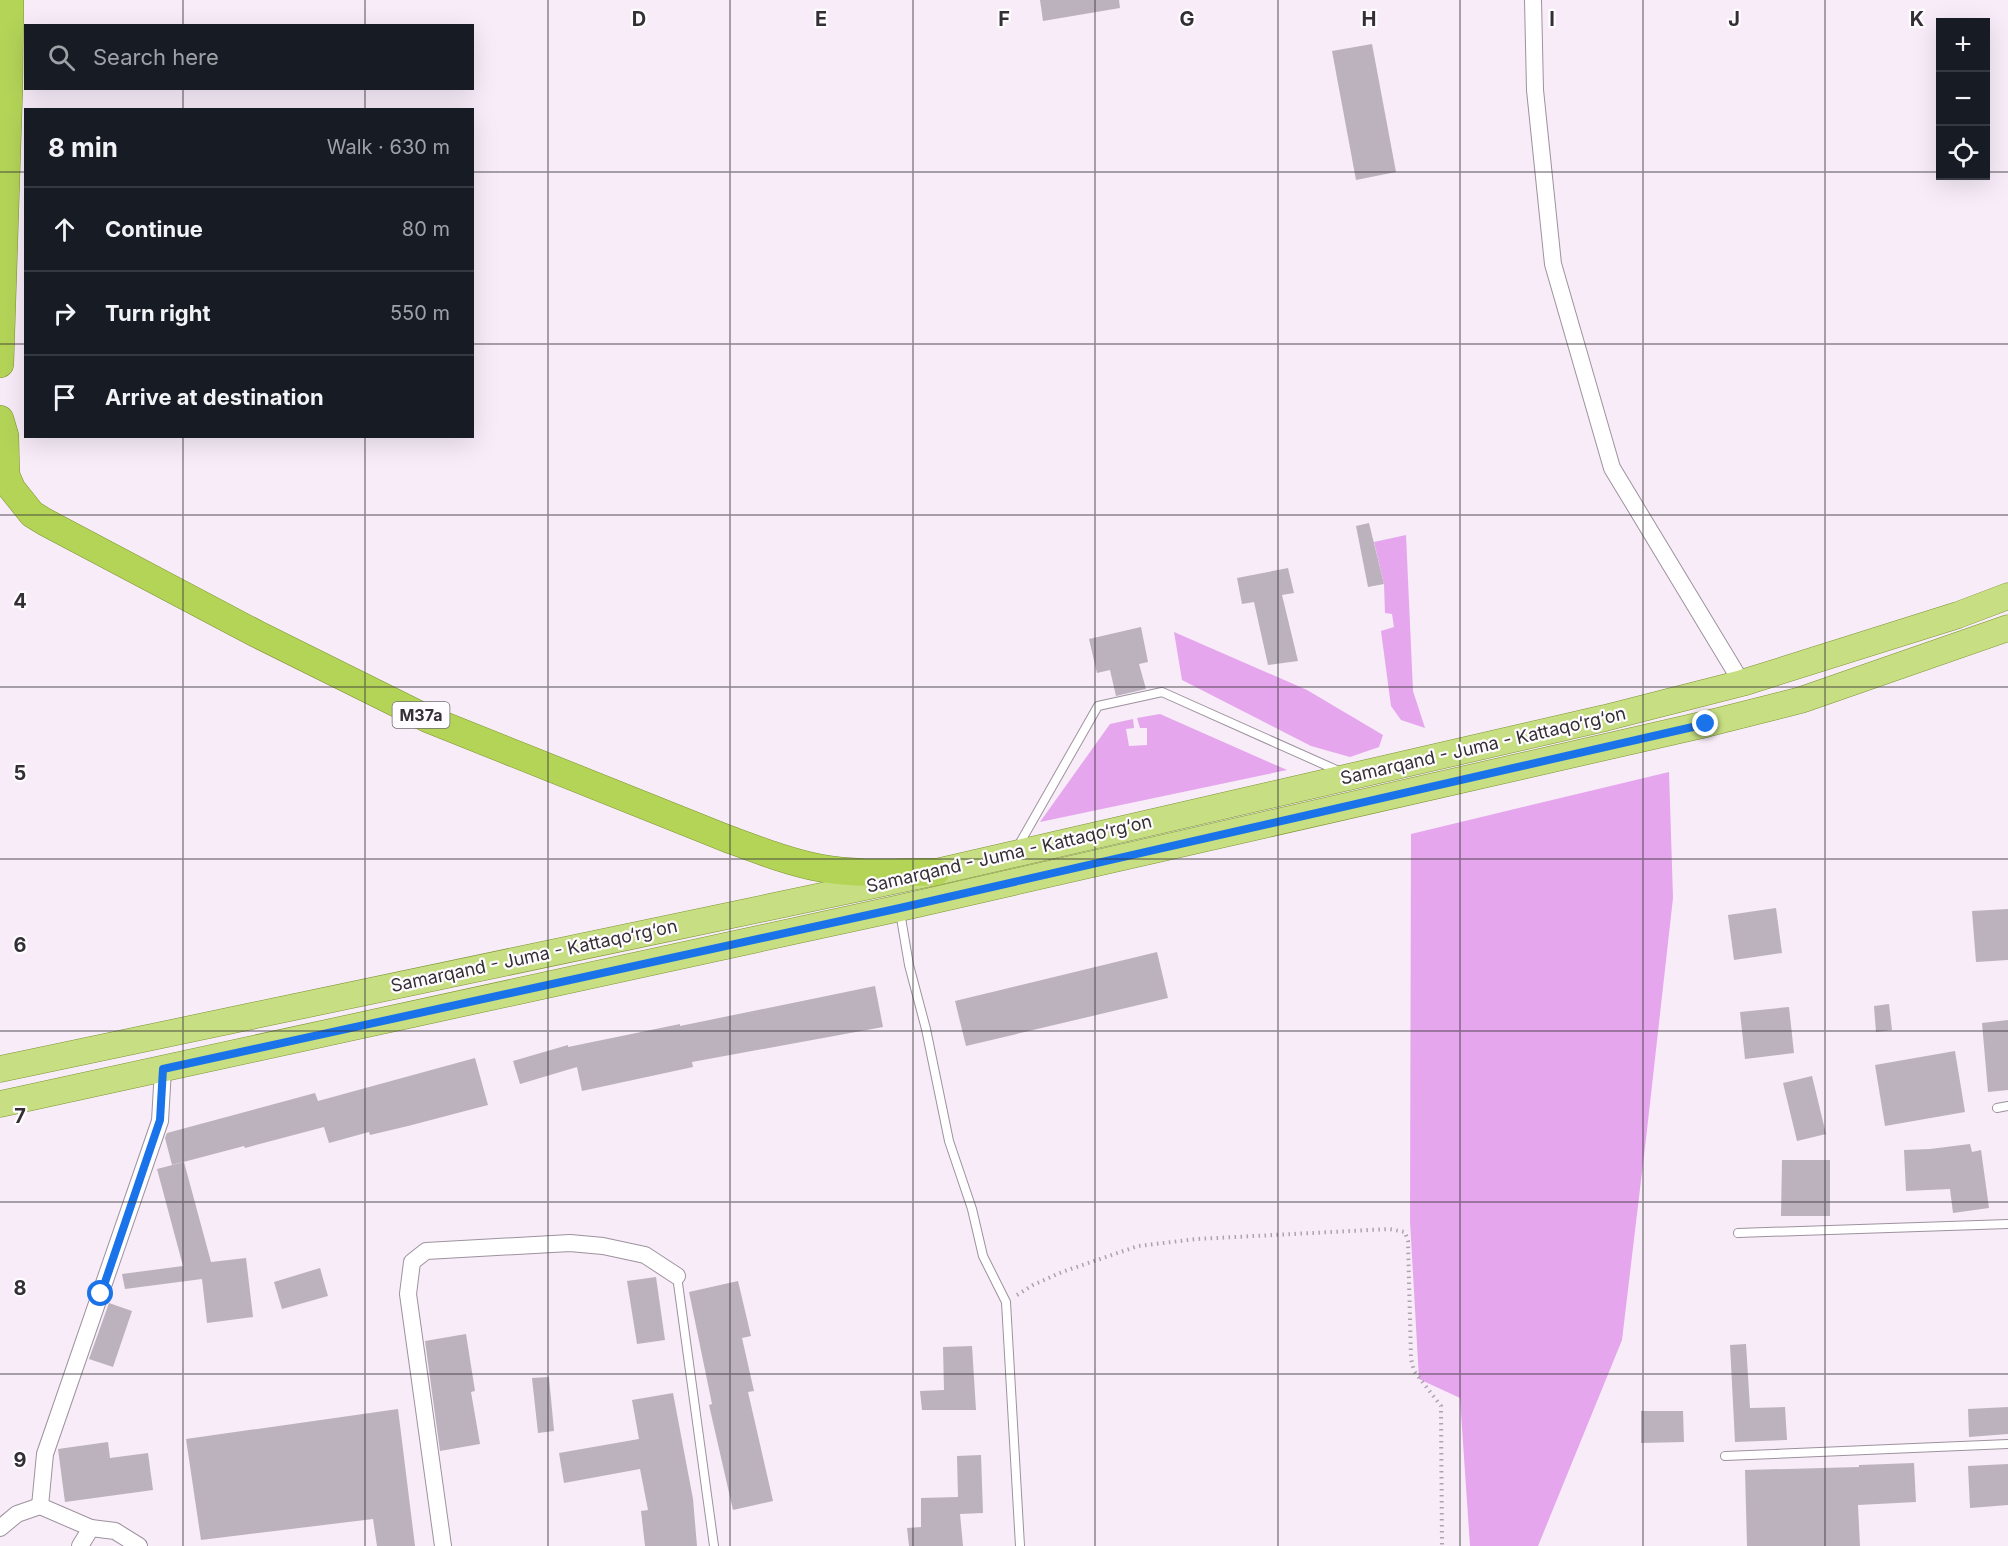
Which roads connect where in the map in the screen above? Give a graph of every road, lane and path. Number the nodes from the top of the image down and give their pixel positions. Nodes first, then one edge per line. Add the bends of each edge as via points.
1 (10, 0) edge
2 (1533, 0) edge
3 (0, 364) edge
4 (0, 418) edge
5 (2008, 596) edge
6 (2008, 628) edge
7 (1742, 683) junction
8 (1352, 777) junction
9 (1014, 855) junction
10 (936, 872) junction
11 (900, 908) junction
12 (0, 1069) edge
13 (163, 1069) junction
14 (0, 1104) edge
15 (2008, 1106) edge
16 (1997, 1108) dead end
17 (2008, 1224) edge
18 (1738, 1233) dead end
19 (677, 1276) joint
20 (1006, 1302) junction
21 (2008, 1444) edge
22 (1725, 1456) dead end
23 (40, 1506) junction
24 (0, 1528) edge
25 (91, 1528) junction
26 (80, 1546) edge
27 (139, 1546) edge
28 (443, 1546) edge
29 (714, 1546) edge
30 (1020, 1546) edge
31 (1442, 1546) edge

1 - 3 highway
2 - 7 street via 1535,90 1553,264 1612,468
4 - 10 highway, M37a via 5,435 6,476 32,514 110,558 428,719 774,856 821,868
5 - 7 main road, Samarqand - Juma - Kattaqo‘rg‘on
6 - 11 main road, Samarqand - Juma - Kattaqo‘rg‘on via 1801,700
7 - 8 main road, Samarqand - Juma - Kattaqo‘rg‘on
8 - 9 main road, Samarqand - Juma - Kattaqo‘rg‘on
8 - 9 lane via 1162,692 1098,706
9 - 10 main road, Samarqand - Juma - Kattaqo‘rg‘on
10 - 12 main road, Samarqand - Juma - Kattaqo‘rg‘on
11 - 13 main road, Samarqand - Juma - Kattaqo‘rg‘on
11 - 20 lane via 948,1141 972,1209 983,1256
13 - 14 main road, Samarqand - Juma - Kattaqo‘rg‘on
13 - 23 street via 160,1120 45,1454
15 - 16 lane
17 - 18 lane
19 - 28 street via 645,1255 570,1243 426,1251 412,1262 408,1294
19 - 29 lane
20 - 30 lane
20 - 31 path via 1062,1272 1138,1246 1270,1234 1389,1229 1405,1232 1411,1359 1414,1371 1441,1406
21 - 22 lane
23 - 24 street via 17,1514
23 - 25 street
25 - 26 street
25 - 27 street via 115,1531

